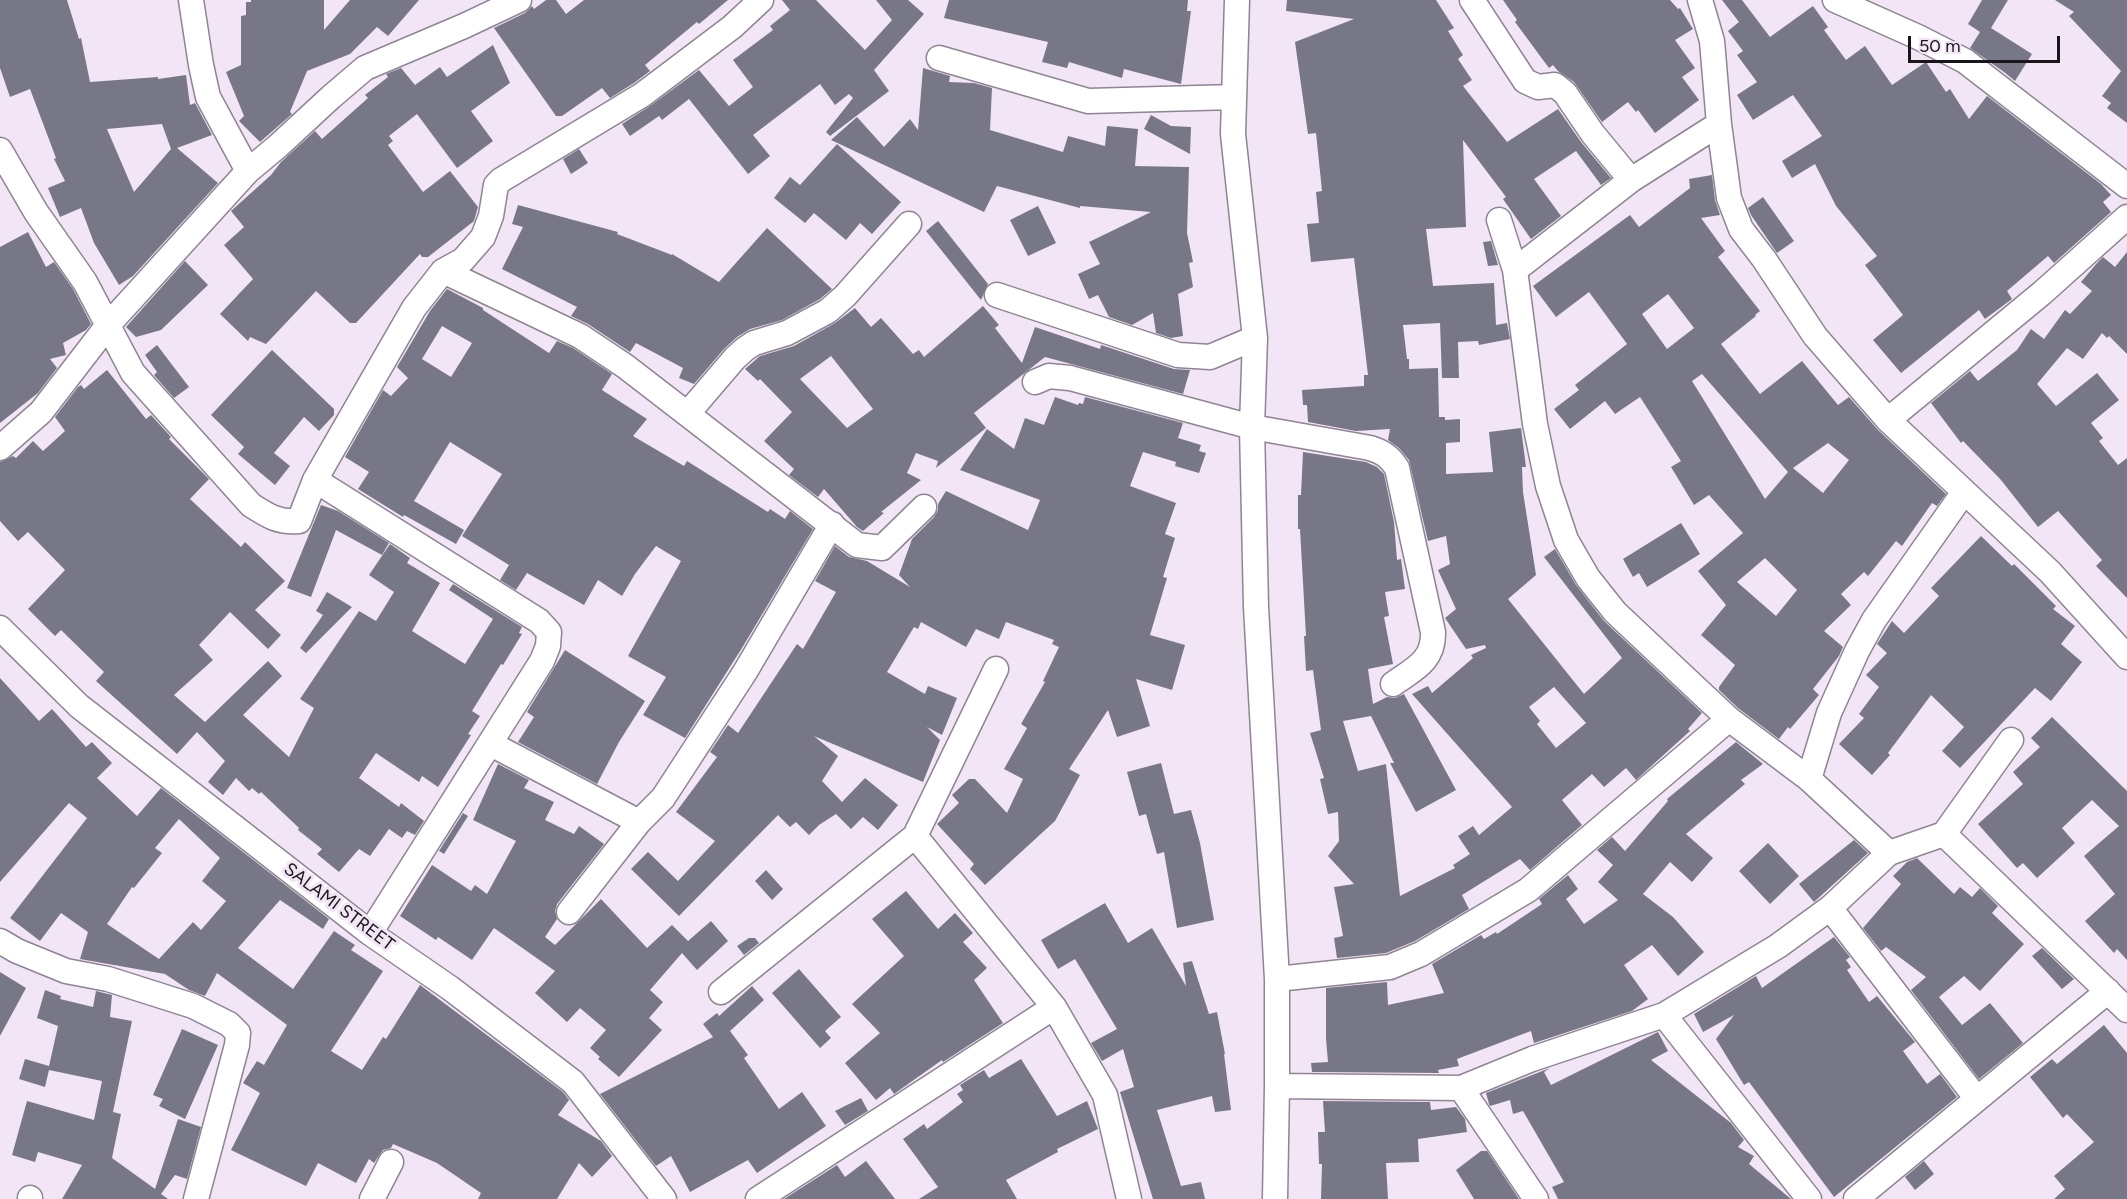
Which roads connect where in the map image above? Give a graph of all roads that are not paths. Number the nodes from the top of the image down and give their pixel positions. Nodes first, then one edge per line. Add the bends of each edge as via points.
1 (191, 0) edge
2 (519, 0) edge
3 (761, 0) edge
4 (1237, 0) edge
5 (1472, 0) edge
6 (1701, 0) edge
7 (1835, 0) edge
8 (939, 58) dead end
9 (1234, 97) junction
10 (1719, 124) junction
11 (0, 150) edge
12 (248, 171) junction
13 (1631, 180) junction
14 (2127, 186) edge
15 (2127, 217) edge
16 (1499, 220) dead end
17 (909, 224) dead end
18 (1515, 270) junction
19 (443, 271) junction
20 (997, 295) dead end
21 (108, 325) junction
22 (1255, 338) junction
23 (1035, 382) dead end
24 (688, 413) junction
25 (1888, 420) junction
26 (1252, 427) junction
27 (0, 448) edge
28 (315, 480) junction
29 (1964, 492) junction
30 (924, 507) dead end
31 (832, 524) junction
32 (0, 628) edge
33 (2127, 657) edge
34 (996, 669) dead end
35 (1392, 684) dead end
36 (1729, 719) junction
37 (2011, 740) dead end
38 (491, 744) junction
39 (1809, 779) junction
40 (639, 822) junction
41 (1944, 834) junction
42 (915, 836) junction
43 (1889, 853) junction
44 (1830, 908) junction
45 (569, 912) dead end
46 (370, 933) junction
47 (0, 941) edge
48 (1277, 979) junction
49 (2108, 992) junction
50 (721, 993) dead end
51 (1054, 1007) junction
52 (2127, 1010) edge
53 (1664, 1015) junction
54 (1277, 1086) junction
55 (1461, 1088) junction
56 (1977, 1099) junction
57 (391, 1162) dead end
58 (196, 1199) edge
59 (372, 1199) edge
60 (664, 1199) edge
61 (758, 1199) edge
62 (1129, 1199) edge
63 (1275, 1199) edge
64 (1536, 1199) edge
65 (1809, 1199) edge
66 (1856, 1199) edge

1 - 12 street via 208,97
2 - 12 street via 365,68
3 - 19 street via 732,27 642,95 501,180 496,185 483,237 463,260
4 - 9 street
5 - 13 street via 1525,81 1538,87 1555,85 1565,93
6 - 10 street via 1712,41
7 - 14 street via 1965,61
8 - 9 street via 1088,101
9 - 22 street via 1233,134
10 - 13 street
10 - 25 street via 1729,198 1741,229 1815,336
11 - 21 street via 36,212 85,282
12 - 21 street
13 - 18 street
15 - 25 street
16 - 18 street
17 - 24 street via 828,312 745,349
18 - 36 street via 1535,424 1548,486 1566,540 1588,578 1615,612
19 - 24 street via 580,336
19 - 28 street via 414,308
20 - 22 street via 1178,355 1210,357
21 - 27 street via 41,412
21 - 28 street via 134,373 251,505 272,519 299,521
22 - 26 street
23 - 26 street via 1049,376 1070,378
24 - 31 street
25 - 29 street
26 - 35 street via 1381,451 1397,468 1434,643 1422,663
26 - 48 street via 1256,607
28 - 38 street via 539,621 549,632 542,661
29 - 33 street via 2050,572
29 - 39 street via 1874,620 1857,651 1829,713
30 - 31 street via 882,548 857,545
31 - 40 street via 745,672 663,798
32 - 46 street, SALAMI STREET via 79,706
34 - 42 street
36 - 39 street
36 - 48 street via 1528,890 1421,954 1390,967
37 - 41 street
38 - 40 street
38 - 46 street
39 - 43 street
40 - 45 street
41 - 43 street
41 - 49 street
42 - 50 street
42 - 51 street
43 - 44 street
44 - 53 street via 1770,951
44 - 56 street
46 - 60 street, SALAMI STREET via 573,1082
47 - 58 street via 66,971 108,979 193,1006 229,1024 238,1033
48 - 54 street
49 - 52 street
49 - 56 street
51 - 61 street
51 - 62 street via 1105,1095
53 - 55 street via 1532,1059
53 - 65 street
54 - 55 street
54 - 63 street
55 - 64 street
56 - 66 street
57 - 59 street

